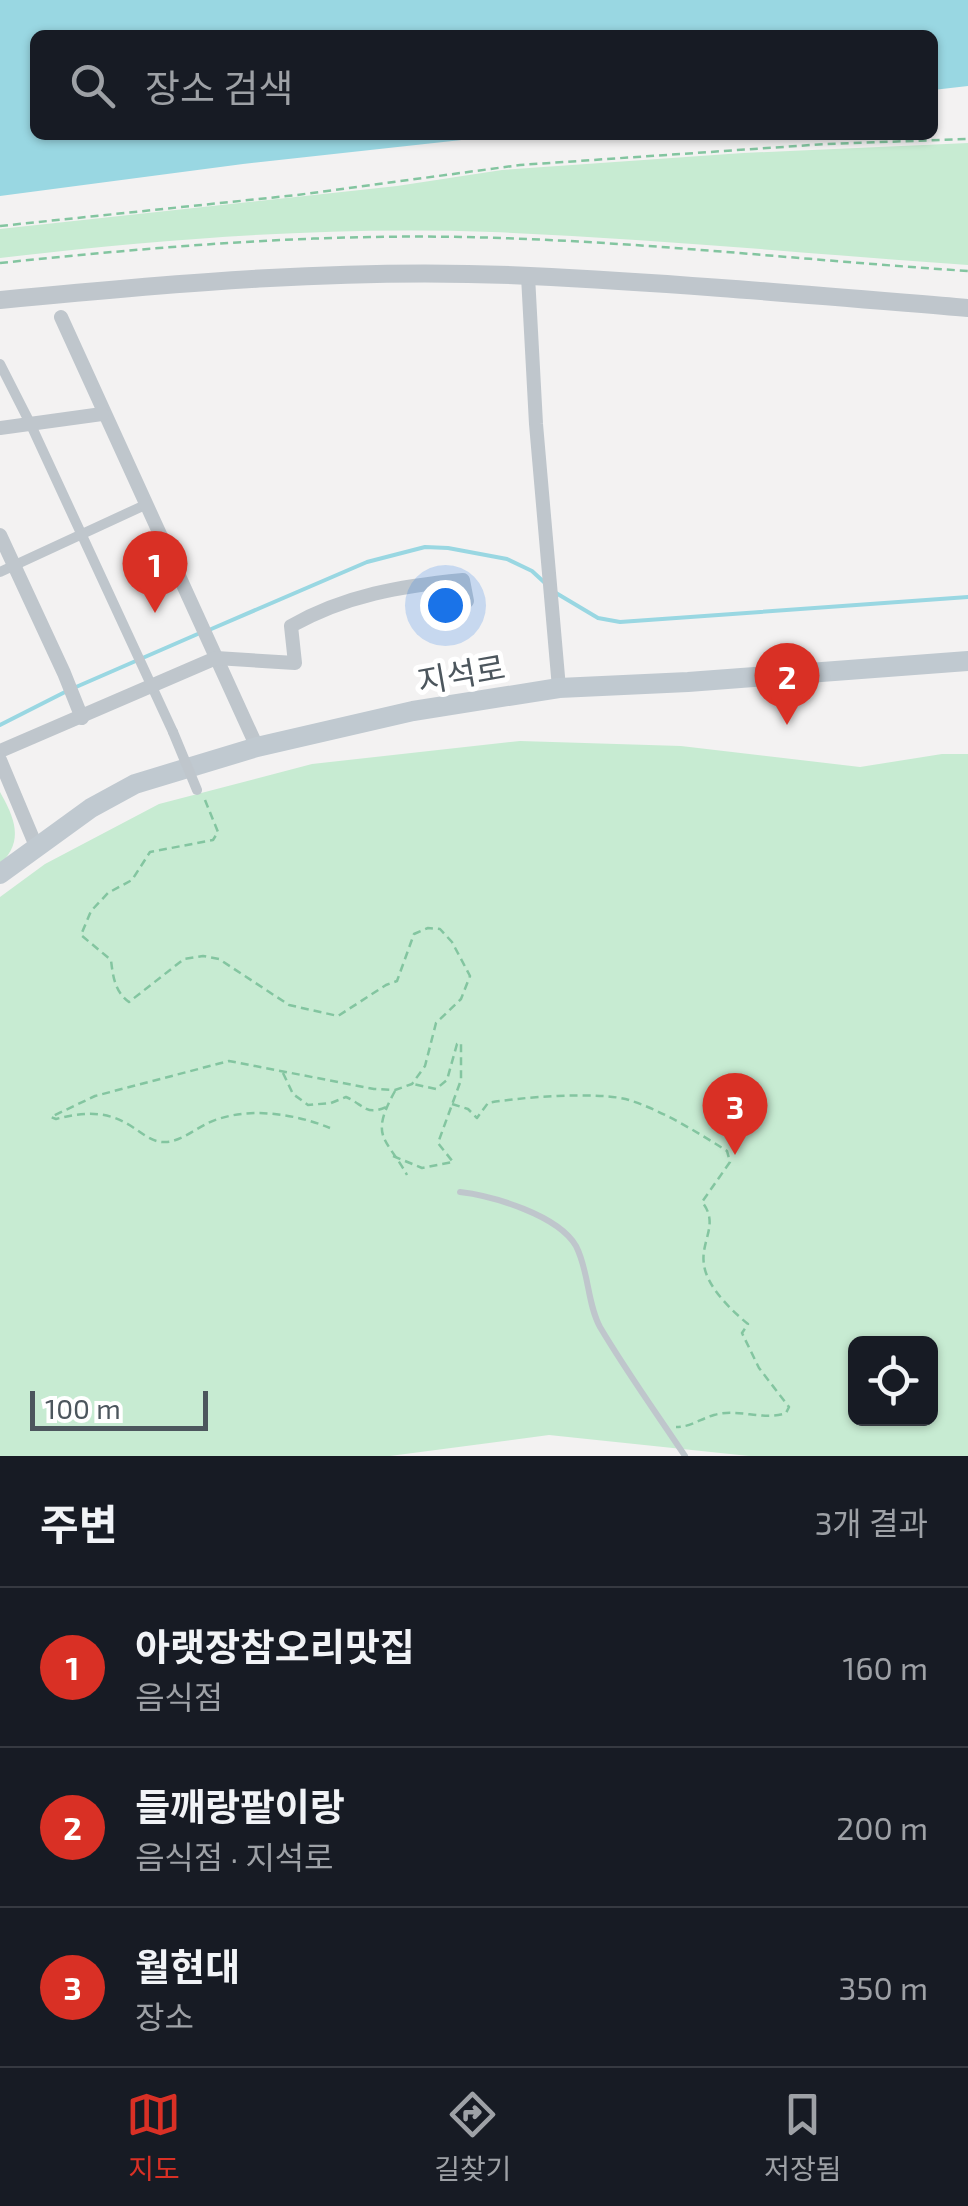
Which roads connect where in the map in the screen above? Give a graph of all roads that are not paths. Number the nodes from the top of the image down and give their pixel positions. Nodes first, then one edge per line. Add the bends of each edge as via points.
1 (528, 276) junction
2 (0, 300) edge
3 (968, 308) edge
4 (60, 318) dead end
5 (0, 364) edge
6 (102, 414) junction
7 (30, 422) junction
8 (0, 428) edge
9 (145, 505) junction
10 (81, 534) junction
11 (0, 536) edge
12 (7, 569) edge
13 (467, 601) dead end
14 (213, 653) junction
15 (968, 662) edge
16 (149, 680) junction
17 (559, 688) junction
18 (79, 711) junction
19 (257, 747) junction
20 (0, 752) edge
21 (0, 760) edge
22 (201, 795) road end
23 (36, 846) junction
24 (0, 874) edge
25 (460, 1192) dead end
26 (685, 1456) edge

1 - 2 street via 231,280
1 - 3 street
1 - 17 street
4 - 6 street
5 - 7 street
6 - 7 street
6 - 9 street
7 - 8 street
7 - 10 street
9 - 10 street
9 - 14 street
10 - 12 street
10 - 16 street
11 - 12 street
12 - 18 street
13 - 14 street via 464,580 398,586 324,608 291,626 295,663
14 - 16 street
14 - 19 street
15 - 17 main road, 지석로
16 - 18 street
16 - 22 street, bridge
17 - 19 main road, 지석로 via 464,701
18 - 20 street
19 - 23 main road, 지석로 via 135,784
21 - 23 street
23 - 24 main road, 지석로
25 - 26 lane via 544,1218 576,1246 598,1324

